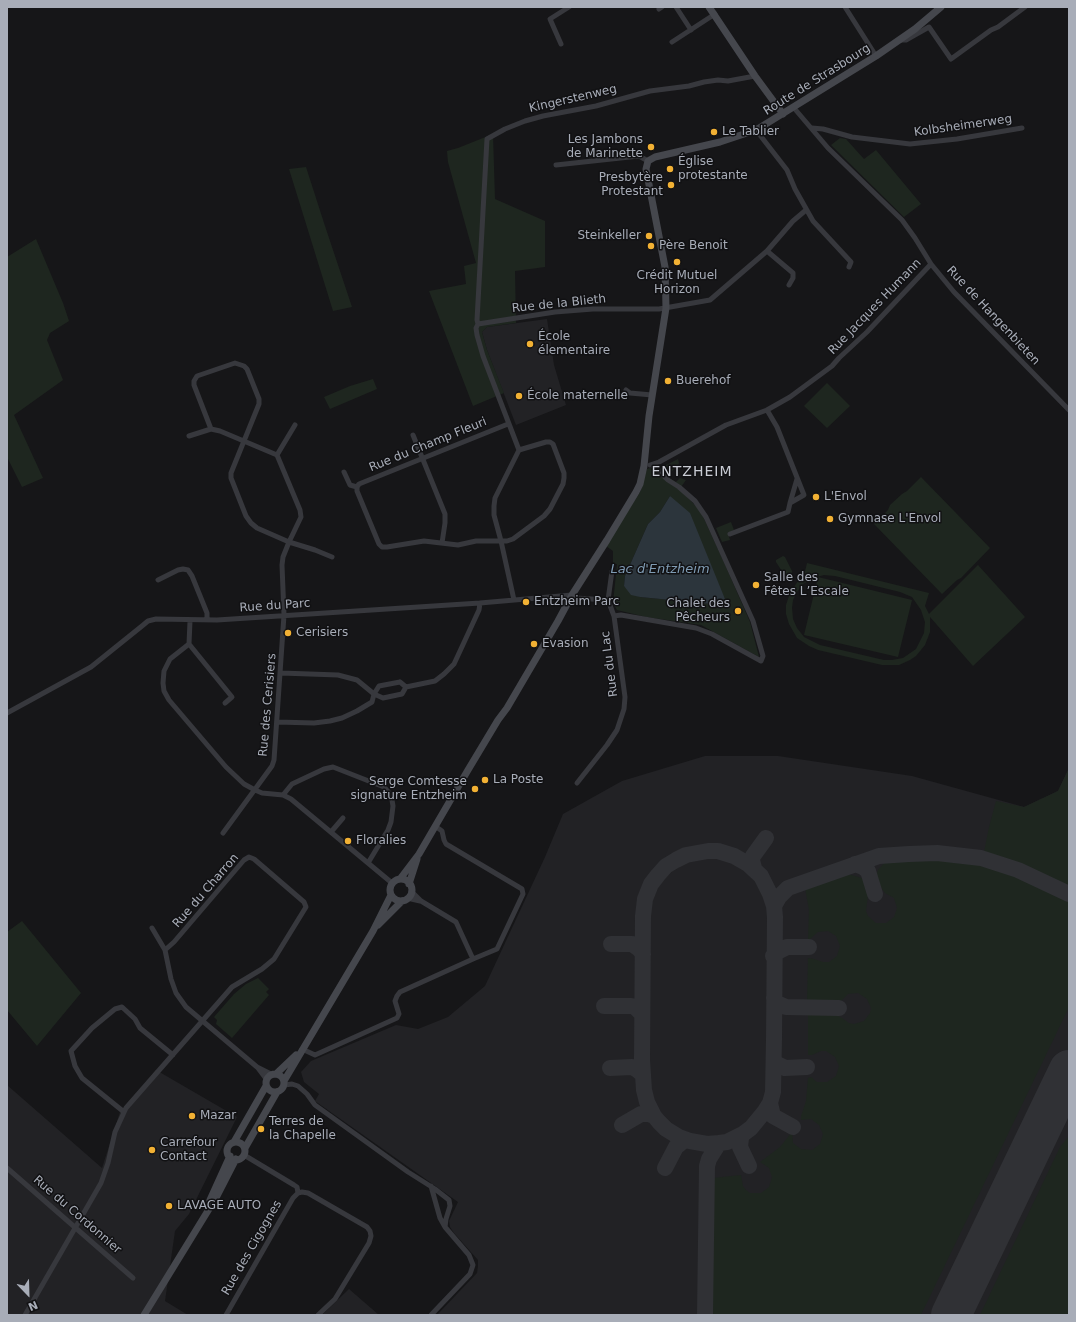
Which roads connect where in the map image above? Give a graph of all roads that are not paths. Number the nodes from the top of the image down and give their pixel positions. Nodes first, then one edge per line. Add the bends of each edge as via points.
1 (569, 7) edge
2 (676, 7) edge
3 (709, 7) edge
4 (845, 7) edge
5 (942, 7) edge
6 (1025, 7) edge
7 (715, 14) junction
8 (691, 30) junction
9 (900, 40) junction
10 (672, 42) dead end
11 (561, 44) dead end
12 (876, 56) junction
13 (756, 76) junction
14 (794, 108) junction
15 (783, 114) junction
16 (812, 128) junction
17 (1022, 128) dead end
18 (756, 130) junction
19 (648, 161) junction
20 (556, 165) dead end
21 (806, 210) junction
22 (767, 251) junction
23 (931, 264) junction
24 (849, 267) dead end
25 (789, 285) dead end
26 (666, 308) junction
27 (478, 324) junction
28 (626, 390) dead end
29 (652, 394) junction
30 (767, 410) junction
31 (1069, 410) edge
32 (508, 424) junction
33 (295, 425) dead end
34 (211, 429) junction
35 (413, 435) dead end
36 (188, 436) dead end
37 (245, 442) junction
38 (519, 450) junction
39 (277, 455) junction
40 (422, 458) junction
41 (652, 465) junction
42 (644, 466) junction
43 (344, 472) dead end
44 (797, 479) junction
45 (357, 487) junction
46 (790, 503) junction
47 (730, 534) dead end
48 (501, 541) junction
49 (289, 542) junction
50 (442, 543) junction
51 (332, 557) dead end
52 (612, 571) dead end
53 (158, 580) dead end
54 (572, 595) junction
55 (514, 600) junction
56 (608, 600) junction
57 (480, 603) junction
58 (284, 615) junction
59 (614, 616) junction
60 (207, 620) junction
61 (190, 621) junction
62 (189, 644) junction
63 (281, 673) junction
64 (406, 687) junction
65 (374, 694) junction
66 (225, 703) dead end
67 (7, 713) edge
68 (277, 722) junction
69 (577, 783) dead end
70 (255, 790) junction
71 (283, 795) junction
72 (343, 818) dead end
73 (435, 826) junction
74 (331, 832) junction
75 (223, 833) dead end
76 (419, 854) junction
77 (368, 863) junction
78 (400, 879) junction
79 (392, 883) junction
80 (410, 888) junction
81 (391, 895) junction
82 (404, 899) junction
83 (421, 901) junction
84 (152, 928) dead end
85 (373, 931) junction
86 (165, 950) junction
87 (473, 959) junction
88 (202, 1021) junction
89 (302, 1050) junction
90 (173, 1054) junction
91 (257, 1067) junction
92 (274, 1074) junction
93 (266, 1083) junction
94 (284, 1083) junction
95 (277, 1092) junction
96 (124, 1112) junction
97 (234, 1142) junction
98 (244, 1151) junction
99 (233, 1158) junction
100 (7, 1168) edge
101 (431, 1186) junction
102 (298, 1192) junction
103 (445, 1227) junction
104 (76, 1228) junction
105 (133, 1278) dead end
106 (25, 1315) edge
107 (144, 1315) edge
108 (226, 1315) edge
109 (318, 1315) edge
110 (431, 1315) edge

1 - 11 street via 550,19
2 - 8 street
3 - 7 main road
4 - 12 street
5 - 9 main road, Route de Strasbourg
6 - 9 street, Route de Strasbourg via 951,59 929,27 906,40
7 - 8 street
7 - 13 main road
8 - 10 street
9 - 12 main road, Route de Strasbourg
12 - 14 main road, Route de Strasbourg
13 - 15 main road
13 - 27 street, Kingerstenweg via 650,90 596,106 525,121 487,140
14 - 15 main road, Route de Strasbourg
14 - 16 street, Rue de Hangenbieten
15 - 18 main road, Route de Strasbourg
16 - 17 street, Kolbsheimerweg via 852,137 910,144
16 - 23 street, Rue de Hangenbieten via 828,148 902,220
18 - 19 main road, Route de Strasbourg
18 - 21 street via 787,170
19 - 20 street via 639,156
19 - 26 main road via 646,169 665,266
21 - 22 street
21 - 24 street via 851,262
22 - 25 street via 793,273
22 - 26 street, Rue de la Blieth via 710,300
23 - 30 street, Rue Jacques Humann via 832,366 790,397
23 - 31 street, Rue de Hangenbieten via 954,292
26 - 27 street, Rue de la Blieth via 593,308
26 - 29 main road
27 - 32 street via 477,335 483,356
28 - 29 street
29 - 42 main road
30 - 41 street, Rue Jacques Humann via 726,425
30 - 44 street via 777,427
32 - 38 street
32 - 40 street, Rue du Champ Fleuri
33 - 39 street
34 - 36 street
34 - 37 street
34 - 37 street via 194,381 199,374 236,363 241,364 247,369 258,399 258,408
35 - 40 street
37 - 39 street
37 - 49 street via 231,478 246,516 257,528
38 - 48 street via 495,498 494,515
38 - 48 street via 546,442 553,444 564,473 563,484 544,516 513,539
39 - 49 street, Rue des Cerisiers via 301,517
40 - 45 street, Rue du Champ Fleuri
40 - 50 street via 445,514
41 - 42 street, Rue Jacques Humann
41 - 59 street via 695,501 706,517 753,621 763,656 761,661 696,628 622,615
42 - 54 main road via 640,484
43 - 45 street via 350,485
44 - 46 street
44 - 46 street via 804,495
45 - 50 street via 382,547 424,541
46 - 47 street via 788,512
48 - 50 street via 476,541 458,545
48 - 55 street
49 - 51 street
49 - 58 street, Rue des Cerisiers via 282,565
52 - 56 street, Rue du Lac
53 - 60 street via 178,570 188,570 208,613
54 - 55 street, Rue du Parc
54 - 56 street via 576,598
54 - 73 main road
55 - 57 street, Rue du Parc
56 - 59 street, Rue du Lac
57 - 58 street, Rue du Parc
57 - 64 street via 454,664 435,681
58 - 60 street, Rue du Parc
58 - 63 street, Rue des Cerisiers
59 - 69 street, Rue du Lac via 625,697 624,709 618,730
60 - 61 street, Rue du Parc
61 - 62 street
61 - 67 street, Rue du Parc via 148,621 91,667
62 - 66 street via 232,697
62 - 70 street via 170,659 164,670 164,691 226,767 244,784
63 - 65 street via 338,675 357,680
63 - 68 street, Rue des Cerisiers
64 - 65 street via 402,694 383,698
64 - 65 street via 400,682 379,686
65 - 68 street via 372,702 342,718 314,723
68 - 70 street, Rue des Cerisiers via 274,760
70 - 71 street
70 - 75 street, Rue des Cerisiers
71 - 74 street
71 - 77 street via 292,784 333,767 384,787 392,800 391,822
72 - 74 street
73 - 76 main road
73 - 87 street via 442,831 446,844 522,889 523,894 497,949
74 - 77 street
76 - 78 main road
76 - 80 main road
77 - 79 street
78 - 79 main road
78 - 80 main road
79 - 81 main road
80 - 82 main road
80 - 83 street
81 - 82 main road via 395,899
81 - 85 main road
82 - 83 street
82 - 85 main road
83 - 87 street via 456,922
84 - 86 street
85 - 89 main road
86 - 88 street via 176,992 186,1007
86 - 88 street, Rue du Charron via 249,857 304,902 306,907 274,959 232,987
87 - 89 street via 400,992 395,1001 399,1014 397,1018 315,1054
88 - 90 street
88 - 91 street
89 - 92 main road
89 - 94 main road
90 - 96 street
90 - 96 street via 140,1028 135,1019 122,1007 115,1009 92,1028 71,1051 74,1066 82,1078
91 - 92 street
91 - 93 street
92 - 93 main road
92 - 94 main road via 281,1077
93 - 95 main road via 272,1092
93 - 97 main road
94 - 95 main road via 282,1090
94 - 101 street via 298,1086 315,1105
95 - 98 main road
96 - 104 street via 115,1132 101,1183
97 - 98 main road via 239,1142
97 - 99 main road via 228,1148
98 - 99 main road via 241,1158
98 - 102 street via 294,1185
99 - 107 main road via 201,1220
100 - 104 street, Rue du Cordonnier
101 - 103 street
101 - 103 street via 449,1200
102 - 108 street, Rue des Cigognes
102 - 109 street via 308,1193 367,1227 371,1236 335,1299
103 - 110 street via 469,1254 473,1265 470,1274
104 - 105 street, Rue du Cordonnier
104 - 106 street

